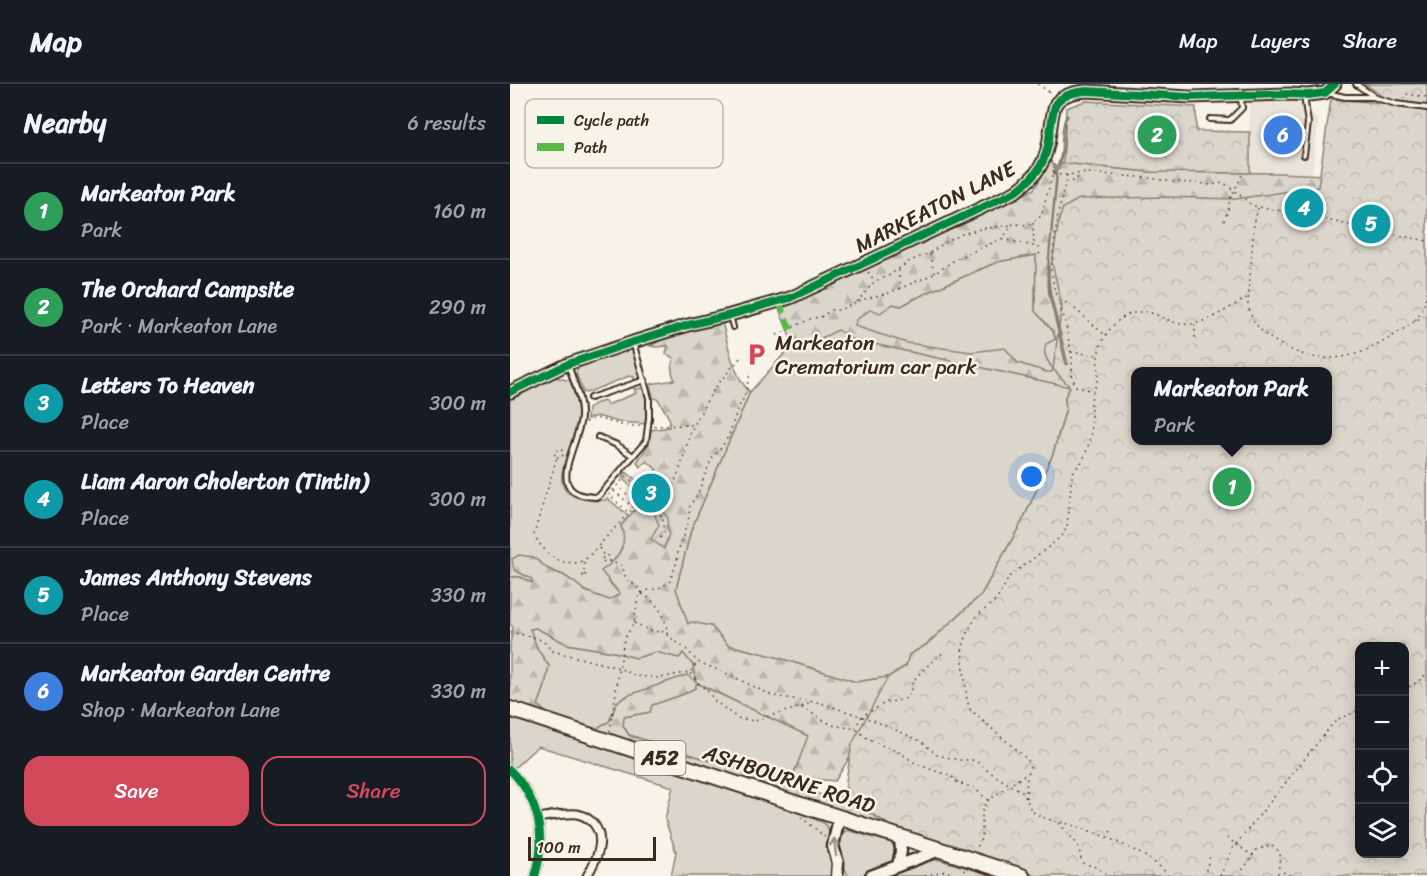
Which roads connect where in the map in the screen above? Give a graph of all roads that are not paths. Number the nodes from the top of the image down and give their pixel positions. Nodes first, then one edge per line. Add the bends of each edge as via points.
1 (1335, 84) edge
2 (1356, 84) edge
3 (1325, 93) junction
4 (1304, 95) junction
5 (1241, 96) junction
6 (1373, 97) junction
7 (1427, 108) edge
8 (1210, 119) dead end
9 (1304, 155) dead end
10 (730, 315) junction
11 (733, 327) dead end
12 (633, 342) junction
13 (568, 364) junction
14 (645, 380) junction
15 (510, 392) edge
16 (591, 398) dead end
17 (598, 437) dead end
18 (633, 456) junction
19 (510, 709) edge
20 (510, 770) edge
21 (538, 818) junction
22 (839, 818) junction
23 (900, 837) junction
24 (940, 850) junction
25 (898, 866) junction
26 (535, 876) edge
27 (586, 876) edge
28 (837, 876) edge
29 (871, 876) edge
30 (1022, 876) edge

1 - 3 street
2 - 6 lane
3 - 4 street
3 - 6 lane
4 - 5 street
4 - 9 lane via 1308,123
5 - 8 lane via 1242,108 1230,120
5 - 10 street, MARKEATON LANE via 1086,91 1070,94 1054,107 1048,150 1041,167 1015,192 789,298
6 - 7 lane
10 - 11 lane
10 - 12 street, MARKEATON LANE
12 - 13 street, MARKEATON LANE
12 - 14 lane
13 - 15 street, MARKEATON LANE
13 - 18 lane via 581,405 565,477 568,486 598,497
14 - 16 lane
14 - 18 lane via 649,398 646,441
17 - 18 lane
19 - 22 highway, ASHBOURNE ROAD / A52
20 - 21 street via 526,790
21 - 26 street via 540,846
21 - 27 street via 575,814 595,825 600,845
22 - 23 highway, ASHBOURNE ROAD / A52
28 -> 22 street via 833,846
23 - 24 highway, ASHBOURNE ROAD / A52
23 - 25 street
24 - 25 street
24 - 30 highway, ASHBOURNE ROAD / A52
25 - 29 street

